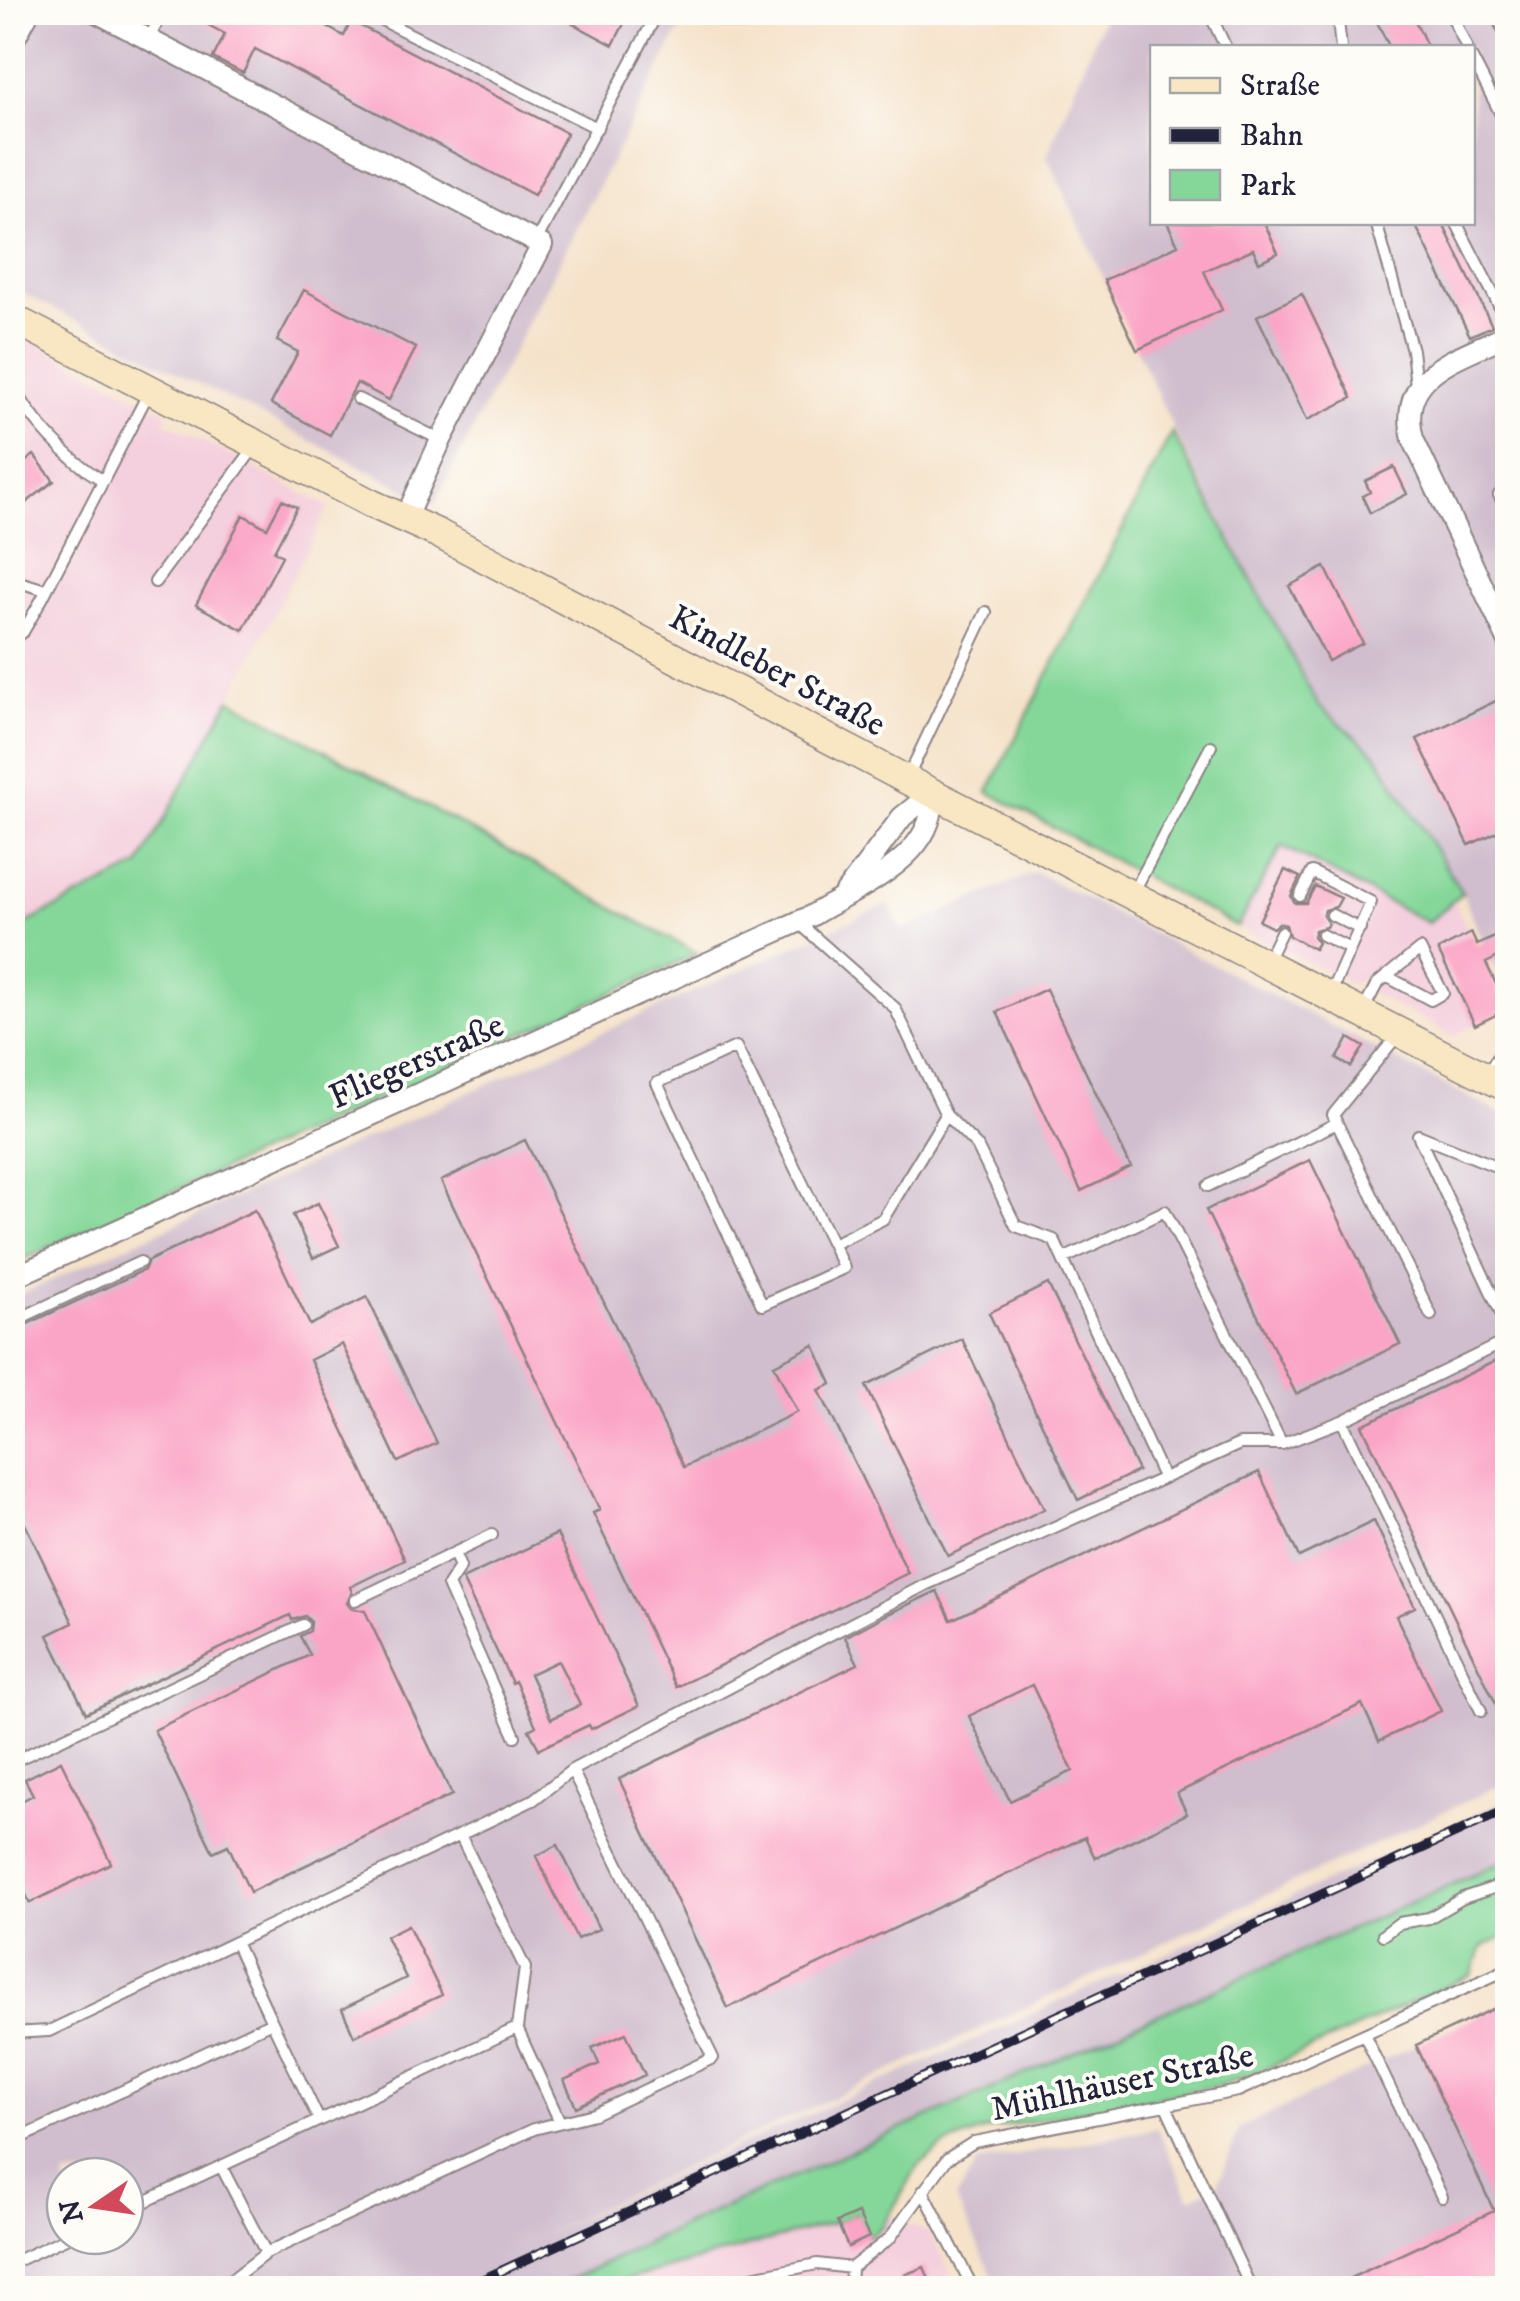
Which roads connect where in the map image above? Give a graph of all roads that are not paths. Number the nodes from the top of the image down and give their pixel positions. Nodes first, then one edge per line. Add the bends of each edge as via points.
1 (29, 12) edge
2 (96, 12) edge
3 (163, 12) edge
4 (366, 12) edge
5 (658, 12) edge
6 (1209, 12) edge
7 (1337, 12) edge
8 (1450, 12) edge
9 (148, 40) junction
10 (12, 43) edge
11 (1225, 45) edge
12 (1341, 45) edge
13 (1466, 45) edge
14 (1475, 64) edge
15 (597, 128) junction
16 (1508, 128) edge
17 (1377, 225) edge
18 (1458, 225) edge
19 (536, 242) junction
20 (19, 321) edge
21 (1508, 323) edge
22 (1508, 334) edge
23 (12, 354) edge
24 (12, 382) edge
25 (1416, 387) junction
26 (150, 390) junction
27 (358, 399) dead end
28 (442, 440) junction
29 (256, 444) junction
30 (102, 480) junction
31 (1508, 491) edge
32 (1508, 512) edge
33 (405, 519) junction
34 (12, 580) edge
35 (155, 582) dead end
36 (46, 590) junction
37 (986, 612) dead end
38 (12, 640) edge
39 (1508, 640) edge
40 (1210, 746) dead end
41 (919, 786) junction
42 (1132, 896) junction
43 (1300, 896) dead end
44 (1332, 915) dead end
45 (798, 922) junction
46 (1360, 929) junction
47 (1280, 932) dead end
48 (1322, 935) dead end
49 (1350, 950) junction
50 (1265, 965) junction
51 (1386, 976) junction
52 (1328, 998) junction
53 (1361, 1015) junction
54 (1398, 1034) junction
55 (1508, 1055) edge
56 (1500, 1084) edge
57 (946, 1115) junction
58 (1337, 1122) junction
59 (1508, 1171) edge
60 (1208, 1186) dead end
61 (833, 1244) junction
62 (1063, 1260) junction
63 (140, 1262) dead end
64 (12, 1278) edge
65 (1431, 1315) dead end
66 (12, 1322) edge
67 (1508, 1328) edge
68 (1508, 1340) edge
69 (1342, 1421) junction
70 (1282, 1444) junction
71 (1163, 1477) junction
72 (492, 1535) dead end
73 (454, 1554) junction
74 (356, 1600) dead end
75 (303, 1625) dead end
76 (1481, 1711) dead end
77 (516, 1736) dead end
78 (12, 1762) edge
79 (572, 1770) junction
80 (460, 1835) junction
81 (1508, 1883) edge
82 (1383, 1935) dead end
83 (235, 1942) junction
84 (1508, 1968) edge
85 (272, 2022) junction
86 (517, 2028) junction
87 (12, 2033) edge
88 (1364, 2034) junction
89 (1166, 2106) junction
90 (319, 2120) junction
91 (560, 2122) junction
92 (12, 2142) edge
93 (221, 2166) junction
94 (923, 2191) junction
95 (1442, 2196) dead end
96 (145, 2201) edge
97 (45, 2248) edge
98 (266, 2253) junction
99 (12, 2263) edge
100 (851, 2268) junction
101 (221, 2288) edge
102 (698, 2288) edge
103 (850, 2288) edge
104 (972, 2288) edge
105 (1251, 2288) edge

1 - 10 street
2 - 9 street
3 - 9 lane
4 - 15 lane
5 - 15 lane
6 - 11 lane
7 - 12 lane
8 - 13 lane
9 - 19 street
14 - 16 lane
15 - 19 lane
17 - 25 lane
18 - 21 lane
19 - 28 street via 542,245
20 - 23 lane
20 - 26 main road, Kindleber Straße
22 - 25 street
24 - 30 lane via 66,453
25 - 39 street via 1409,404 1414,440
26 - 29 main road, Kindleber Straße
26 - 30 lane
27 - 28 lane
28 - 33 street
29 - 33 main road, Kindleber Straße
29 - 35 lane
30 - 36 lane
31 - 32 lane via 1500,495
33 - 41 main road, Kindleber Straße
34 - 36 lane
36 - 38 lane
37 - 41 lane
40 - 42 lane
41 - 42 main road, Kindleber Straße
41 - 45 street, Fliegerstraße via 843,896
42 - 50 main road, Kindleber Straße
43 - 46 lane via 1312,872 1372,902
44 - 46 lane
45 - 57 lane via 895,1008
45 - 64 street, Fliegerstraße
46 - 49 lane
47 - 50 lane
48 - 49 lane
49 - 52 lane
50 - 52 main road, Kindleber Straße
51 - 51 lane via 1420,949 1443,993 1431,1000
51 - 53 lane
52 - 53 main road, Kindleber Straße
53 - 54 main road, Kindleber Straße
54 - 56 main road, Kindleber Straße
54 - 58 lane via 1333,1116
55 - 56 street
57 - 61 lane via 883,1218
57 - 62 lane via 977,1146 1016,1226 1054,1240
58 - 60 lane
58 - 65 lane
59 - 67 lane via 1418,1136
61 - 61 lane via 736,1047 658,1083 762,1305 844,1268
62 - 70 lane via 1165,1211
62 - 71 lane
63 - 66 lane
68 - 69 lane
69 - 70 lane
69 - 76 lane
70 - 71 lane via 1240,1444
71 - 79 lane via 926,1585
72 - 73 lane
73 - 74 lane
73 - 77 lane via 460,1567 448,1585
75 - 78 lane
79 - 80 lane via 533,1800
79 - 91 lane via 712,2058 594,2114
80 - 83 lane
80 - 86 lane via 525,1968
81 - 82 lane
83 - 85 lane
83 - 87 lane via 50,2030
84 - 88 lane, Mühlhäuser Straße
85 - 90 lane
85 - 92 lane
86 - 90 lane
86 - 91 lane
88 - 89 lane, Mühlhäuser Straße via 1238,2091
88 - 95 lane
89 - 94 lane, Mühlhäuser Straße via 974,2142 946,2158
89 - 105 lane
90 - 93 lane
91 - 98 lane via 534,2128
93 - 96 lane
93 - 98 lane
94 - 100 lane, Mühlhäuser Straße via 890,2238
94 - 104 lane
97 - 99 lane
98 - 101 lane
100 - 102 lane via 816,2264
100 - 103 lane

